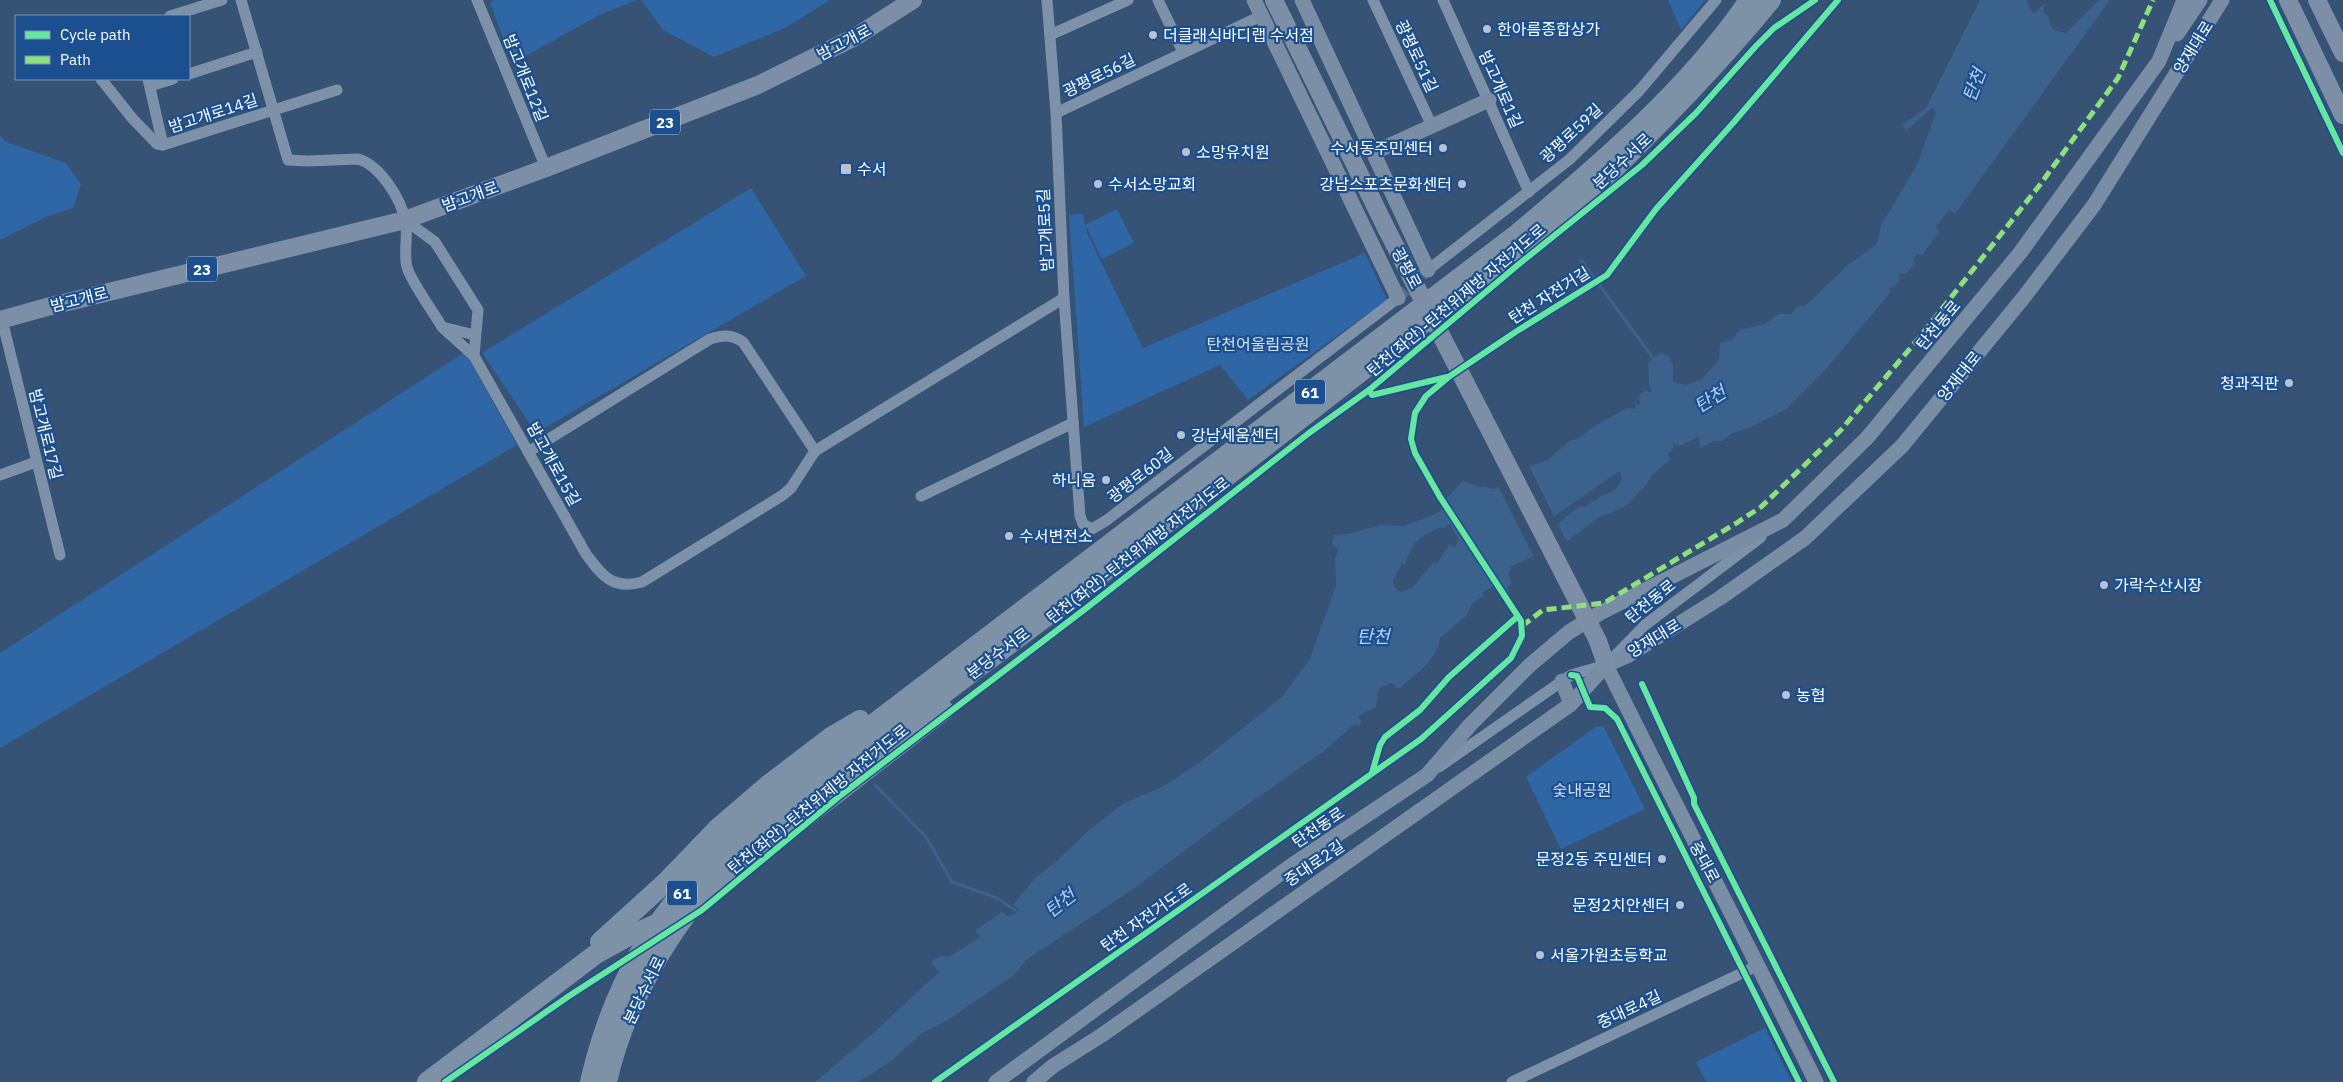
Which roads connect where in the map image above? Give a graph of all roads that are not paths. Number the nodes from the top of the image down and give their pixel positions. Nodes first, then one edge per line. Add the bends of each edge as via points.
1 (222, 0) edge
2 (241, 0) edge
3 (477, 0) edge
4 (913, 0) edge
5 (1047, 0) edge
6 (1128, 0) edge
7 (1158, 0) edge
8 (1254, 0) edge
9 (1274, 0) edge
10 (1302, 0) edge
11 (1373, 0) edge
12 (1443, 0) edge
13 (1716, 0) edge
14 (1749, 0) edge
15 (1771, 0) edge
16 (2184, 0) edge
17 (2200, 0) edge
18 (2222, 0) edge
19 (2288, 0) edge
20 (2317, 0) edge
21 (173, 15) edge
22 (1261, 16) junction
23 (1050, 35) junction
24 (257, 52) junction
25 (1183, 52) junction
26 (2343, 53) edge
27 (2159, 61) junction
28 (190, 74) edge
29 (102, 80) edge
30 (167, 80) edge
31 (149, 83) edge
32 (337, 90) dead end
33 (1488, 100) junction
34 (275, 110) junction
35 (1056, 113) junction
36 (2343, 115) edge
37 (1432, 126) junction
38 (163, 145) junction
39 (1375, 152) junction
40 (546, 168) junction
41 (1529, 192) junction
42 (406, 220) junction
43 (1407, 221) junction
44 (1376, 252) junction
45 (1428, 270) joint
46 (1064, 298) junction
47 (1398, 298) joint
48 (1, 320) edge
49 (442, 327) junction
50 (474, 335) junction
51 (474, 356) junction
52 (1073, 423) junction
53 (815, 451) junction
54 (528, 452) junction
55 (36, 462) junction
56 (0, 475) edge
57 (921, 496) dead end
58 (1783, 520) junction
59 (1092, 529) joint
60 (60, 555) dead end
61 (1059, 607) junction
62 (1598, 640) joint
63 (1606, 665) junction
64 (1562, 681) junction
65 (1571, 704) junction
66 (840, 750) junction
67 (1427, 776) junction
68 (1759, 965) junction
69 (415, 1082) edge
70 (427, 1082) edge
71 (590, 1082) edge
72 (608, 1082) edge
73 (996, 1082) edge
74 (1034, 1082) edge
75 (1512, 1082) edge
76 (1816, 1082) edge

1 - 21 street
2 - 24 street, 밤고개로14길
3 - 40 street, 밤고개로12길
4 - 40 main road, 밤고개로 / 23 via 855,37 758,85
5 - 23 street, 밤고개로5길
6 - 23 street
7 - 25 street
8 - 22 street
9 - 62 main road, 광평로, bridge via 1387,230
10 - 39 street
11 - 37 street, 광평로51길
12 - 33 street, 밤고개로1길
13 - 41 street, 광평로59길 via 1639,91 1570,159
14 - 66 highway, 분당수서로 / 61 via 1671,94 1593,170 1517,234
15 - 61 highway, 분당수서로 / 61 via 1724,57 1661,124 1584,198
16 - 27 street, 탄천동로
17 - 27 street
18 - 63 street, 양재대로 via 2094,204 2024,297 1902,446 1805,538 1720,598 1629,655
19 - 36 main road
20 - 26 main road
22 - 25 street, 광평로56길
22 - 44 street
23 - 35 street, 밤고개로5길
24 - 28 street
24 - 34 street, 밤고개로14길
25 - 35 street, 광평로56길
27 - 58 street, 탄천동로 via 2020,253 1947,343 1867,438
29 - 38 street, 밤고개로14길 via 132,118 157,144
30 - 31 street
31 - 38 street
32 - 34 street, 밤고개로14길
33 - 37 street
33 - 41 street, 밤고개로1길
34 - 38 street, 밤고개로14길
34 - 42 street, 밤고개로14길 via 288,160 366,161 394,190
35 - 46 street, 밤고개로5길
37 - 39 street
39 - 43 street
40 - 42 main road, 밤고개로 / 23
41 - 45 street, 광평로59길
42 - 48 main road, 밤고개로 / 23
42 - 49 street via 407,267
42 - 50 street, 밤고개로15길 via 435,242 478,310
43 - 44 street via 1410,244 1406,253 1390,260
43 - 45 street
44 - 47 street
46 - 52 street, 밤고개로5길
46 - 53 street
47 - 59 street, 광평로60길
48 - 55 street, 밤고개로17길
49 - 50 street
49 - 51 street
50 - 51 street, 밤고개로15길
51 - 54 street, 밤고개로15길
52 - 57 street
52 - 59 street, 밤고개로5길 via 1080,516 1083,524
53 - 54 street via 744,342 734,336 721,336 710,339
53 - 54 street, 밤고개로15길 via 783,495 633,585 614,583 596,566
55 - 56 street
55 - 60 street, 밤고개로17길
58 - 63 street, 탄천동로 via 1645,625
58 - 67 street via 1569,632 1470,724
61 - 66 highway, 분당수서로 / 61
61 - 70 highway via 1006,660 744,865 673,917 596,954
62 - 63 main road, 중대로
63 - 64 street, 탄천동로 via 1570,675
63 - 65 street, 중대로2길
63 - 68 street, 중대로 via 1679,814
64 - 65 street
64 - 67 street, 탄천동로
65 - 74 street, 중대로2길
66 - 69 highway via 768,785 610,934
66 - 71 highway, 분당수서로 / 61, bridge via 767,807 679,896 646,941 626,981
66 - 72 highway, 분당수서로 / 61, bridge via 778,820 725,868 673,933 645,979 617,1048
67 - 73 street, 탄천동로 via 1292,865
68 - 75 street, 중대로4길
68 - 76 street, 중대로

